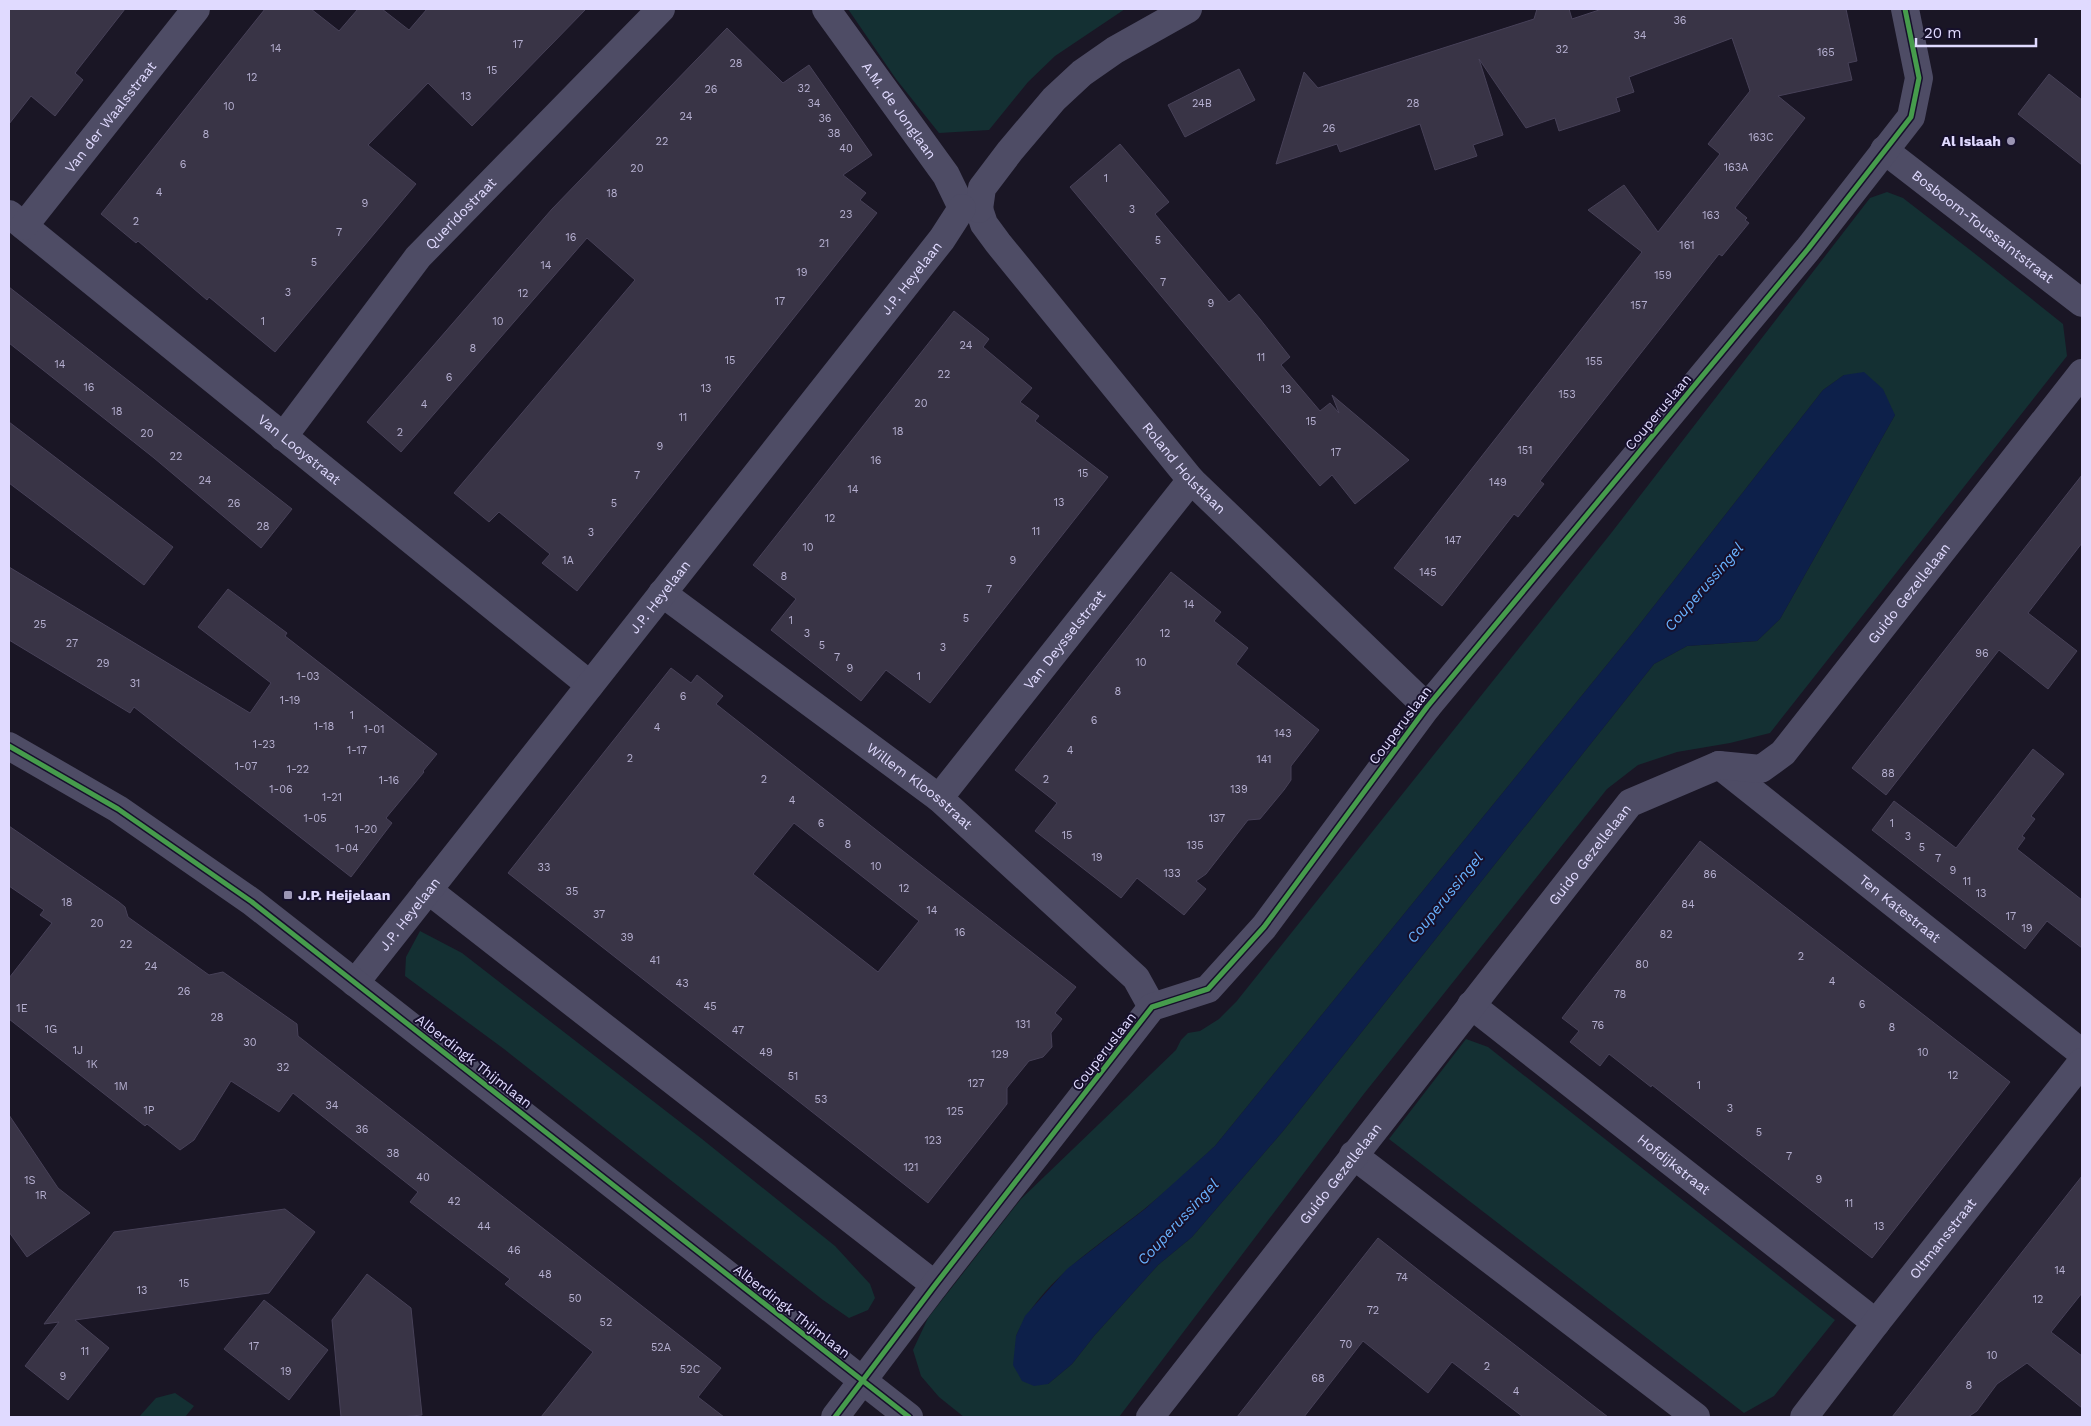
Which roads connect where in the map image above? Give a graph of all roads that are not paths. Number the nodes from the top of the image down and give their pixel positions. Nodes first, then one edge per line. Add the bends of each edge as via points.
1 (196, 9) edge
2 (661, 9) edge
3 (826, 9) edge
4 (1188, 9) edge
5 (1905, 9) edge
6 (1884, 150) junction
7 (970, 209) junction
8 (16, 220) edge
9 (2082, 303) edge
10 (2082, 373) edge
11 (283, 437) junction
12 (1191, 480) junction
13 (662, 593) junction
14 (590, 685) junction
15 (1427, 707) junction
16 (9, 746) edge
17 (1719, 765) junction
18 (939, 798) junction
19 (428, 890) junction
20 (355, 982) junction
21 (1471, 1005) junction
22 (1152, 1007) junction
23 (2082, 1053) edge
24 (2082, 1062) edge
25 (1353, 1155) junction
26 (935, 1284) junction
27 (1876, 1323) junction
28 (863, 1381) junction
29 (835, 1417) edge
30 (909, 1417) edge
31 (1150, 1417) edge
32 (1696, 1417) edge
33 (1804, 1417) edge

1 - 8 street, Van der Waalsstraat
2 - 11 street, Queridostraat via 418,257
3 - 7 street, A.M. de Jonglaan
4 - 7 street, J.P. Heyelaan via 1115,50 1082,73 1054,99 1010,151
5 - 6 street, Couperuslaan via 1919,78 1911,116
6 - 9 street, Bosboom-Toussaintstraat
6 - 15 street, Couperuslaan via 1801,257
7 - 12 street, Roland Holstlaan
7 - 13 street, J.P. Heyelaan
8 - 11 street, Van Looystraat
10 - 17 street, Guido Gezellelaan via 1783,753 1761,769
11 - 14 street, Van Looystraat
12 - 15 street, Roland Holstlaan
12 - 18 street, Van Deysselstraat
13 - 14 street, J.P. Heyelaan
13 - 18 street, Willem Kloosstraat
14 - 19 street, J.P. Heyelaan
15 - 22 street, Couperuslaan via 1264,928 1208,989
16 - 20 street, Alberdingk Thijmlaan via 118,809 252,902
17 - 21 street, Guido Gezellelaan via 1630,803
17 - 23 street, Ten Katestraat
18 - 22 street, Willem Kloosstraat via 1136,978
19 - 20 street, J.P. Heyelaan
19 - 26 street
20 - 28 street, Alberdingk Thijmlaan
21 - 25 street, Guido Gezellelaan
21 - 27 street, Hofdijkstraat
22 - 26 street, Couperuslaan
24 - 27 street, Oltmansstraat
25 - 31 street, Guido Gezellelaan
25 - 32 street
26 - 28 street, Couperuslaan
27 - 33 street, Oltmansstraat
28 - 29 street, Couperuslaan
28 - 30 street, Alberdingk Thijmlaan

